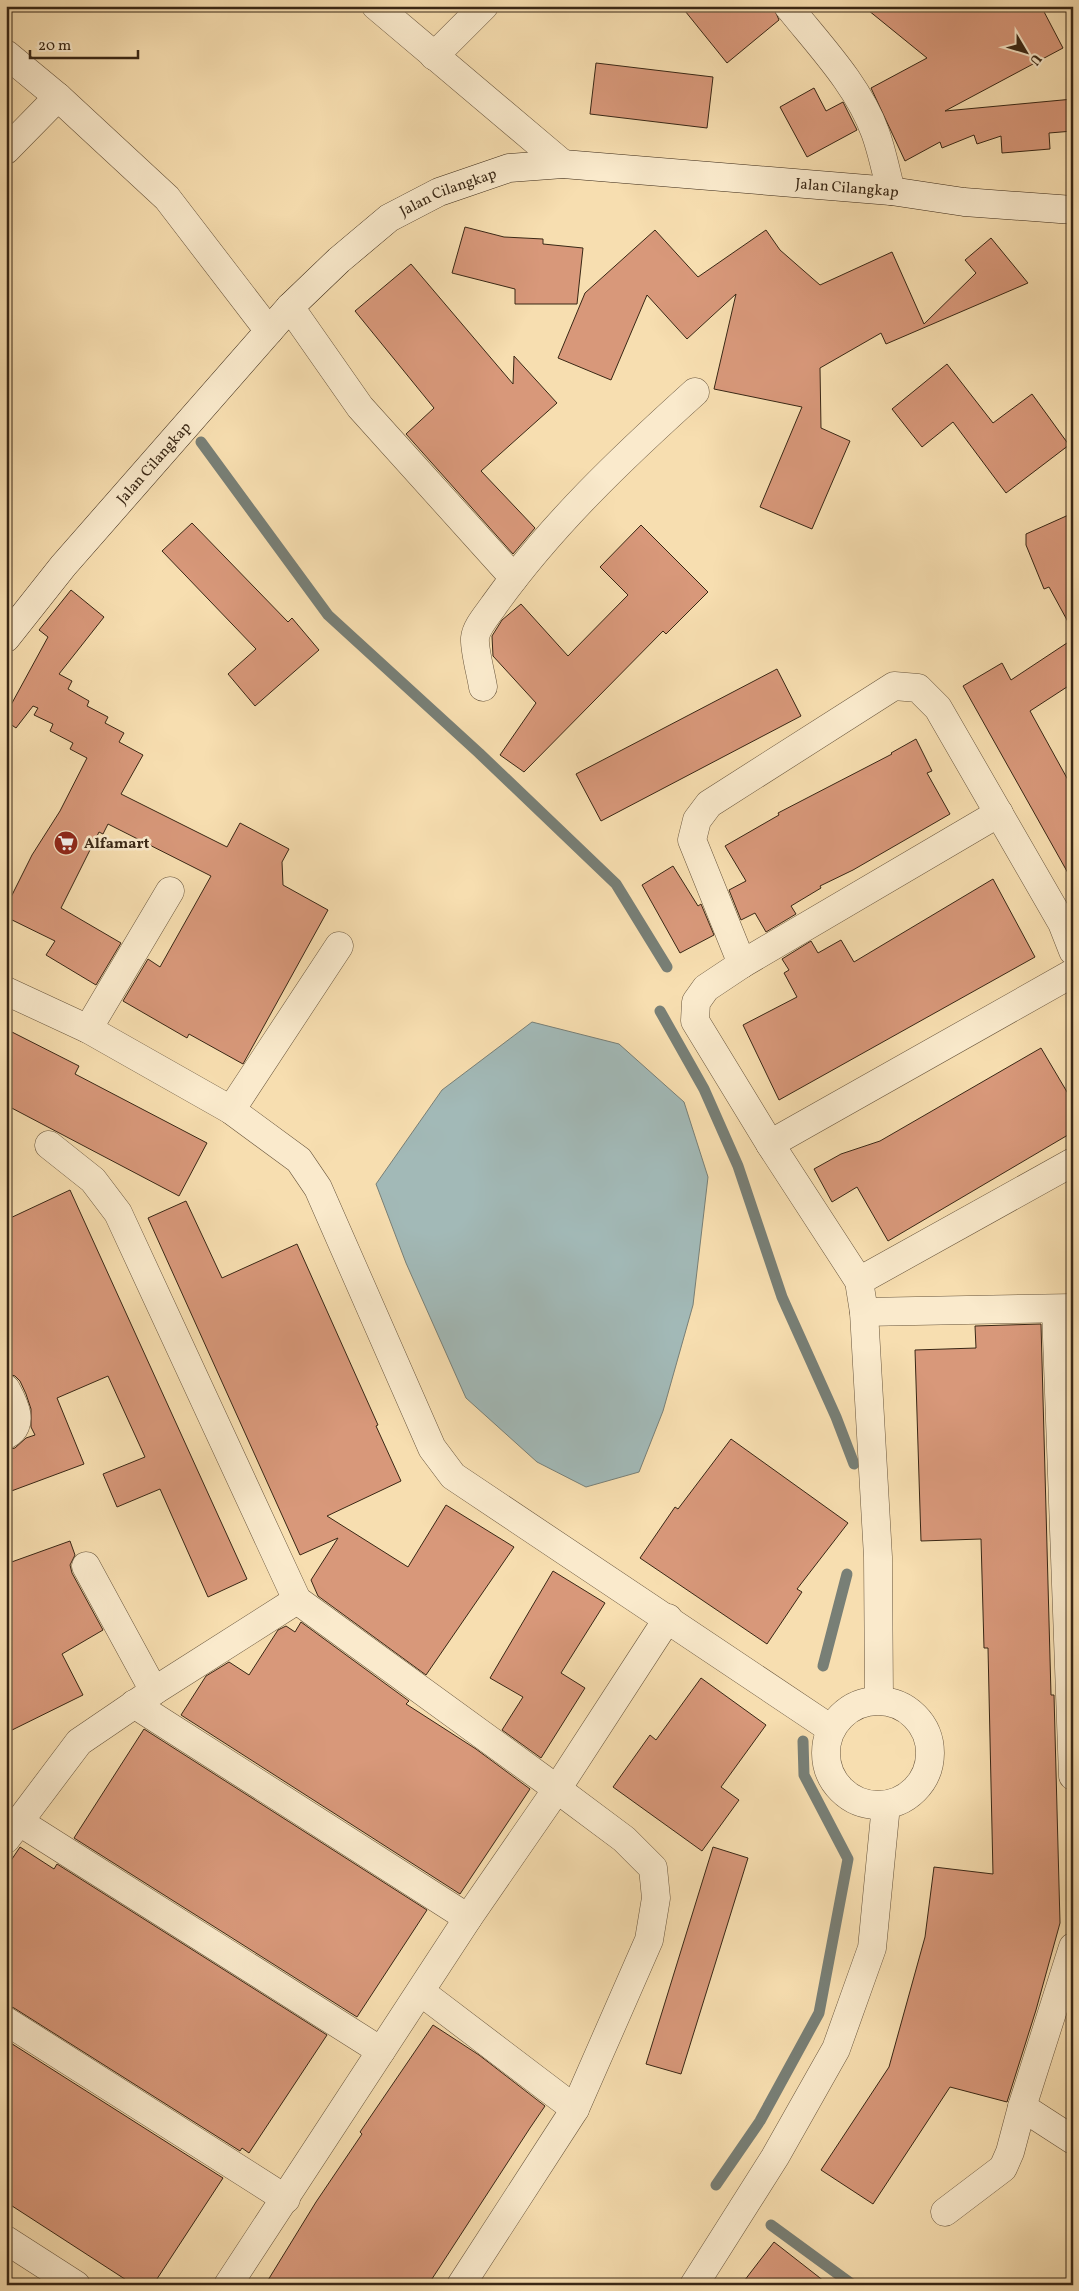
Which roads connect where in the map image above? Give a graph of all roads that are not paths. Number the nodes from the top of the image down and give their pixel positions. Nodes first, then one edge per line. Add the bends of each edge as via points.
1 (376, 6) edge
2 (484, 6) edge
3 (788, 6) edge
4 (6, 54) edge
5 (434, 56) junction
6 (58, 98) junction
7 (6, 150) edge
8 (563, 164) junction
9 (891, 191) junction
10 (1073, 210) edge
11 (290, 307) junction
12 (269, 331) junction
13 (695, 392) dead end
14 (514, 578) junction
15 (6, 638) edge
16 (483, 687) dead end
17 (999, 813) junction
18 (170, 891) dead end
19 (339, 946) dead end
20 (1073, 951) edge
21 (742, 964) junction
22 (1073, 973) edge
23 (6, 991) edge
24 (88, 1029) junction
25 (231, 1110) junction
26 (770, 1144) junction
27 (49, 1145) dead end
28 (1073, 1162) edge
29 (859, 1281) junction
30 (1064, 1309) edge
31 (864, 1312) junction
32 (6, 1389) edge
33 (6, 1434) edge
34 (86, 1566) dead end
35 (297, 1600) junction
36 (668, 1618) junction
37 (144, 1697) junction
38 (879, 1700) junction
39 (1071, 1716) edge
40 (831, 1729) junction
41 (1073, 1776) edge
42 (557, 1789) junction
43 (886, 1805) junction
44 (12, 1830) edge
45 (468, 1918) junction
46 (1073, 1947) edge
47 (421, 1992) junction
48 (6, 2021) edge
49 (381, 2051) junction
50 (1022, 2107) junction
51 (575, 2109) junction
52 (1073, 2140) edge
53 (286, 2199) junction
54 (945, 2212) dead end
55 (6, 2240) edge
56 (76, 2285) edge
57 (228, 2285) edge
58 (461, 2285) edge
59 (694, 2285) edge

1 - 5 street
2 - 5 street
3 - 9 street via 840,72 862,106 874,131
4 - 6 street
5 - 8 street
6 - 7 street
6 - 12 street via 167,198
8 - 9 street, Jalan Cilangkap
8 - 11 street, Jalan Cilangkap via 509,168 430,196 390,218 339,260
9 - 10 street, Jalan Cilangkap via 964,202
11 - 12 street, Jalan Cilangkap
11 - 14 street via 360,407
12 - 15 street, Jalan Cilangkap via 63,566
13 - 14 street via 628,452
14 - 16 street via 475,637
17 - 20 street via 1062,922
17 - 21 street
17 - 21 street via 938,708 918,688 894,686 709,804 697,820 692,840
18 - 24 street
19 - 25 street
21 - 26 street via 706,988 696,1002 695,1021
22 - 26 street
23 - 24 street
24 - 25 street
25 - 36 street via 299,1160 318,1188 432,1448 454,1476
26 - 29 street
27 - 35 street via 93,1180 118,1213
28 - 29 street
29 - 31 street
30 - 31 street
30 - 39 street
31 - 38 street via 878,1557
32 - 33 street via 16,1410 16,1423
34 - 37 street
35 - 37 street
35 - 42 street
36 - 40 street
36 - 42 street
37 - 44 street via 79,1742
37 - 45 street
38 - 40 street via 851,1708
38 - 43 street via 904,1707 923,1725 930,1749 926,1774 910,1795
39 - 41 street
40 - 43 street via 825,1757 835,1784 858,1802
42 - 45 street
42 - 51 street via 624,1839 653,1868 656,1898 649,1940
43 - 59 street via 872,1948 836,2049 776,2157
44 - 49 street
45 - 47 street
46 - 50 street
47 - 49 street
47 - 51 street
48 - 53 street
49 - 53 street
50 - 52 street
50 - 54 street via 1003,2168
51 - 58 street
53 - 57 street
55 - 56 street

